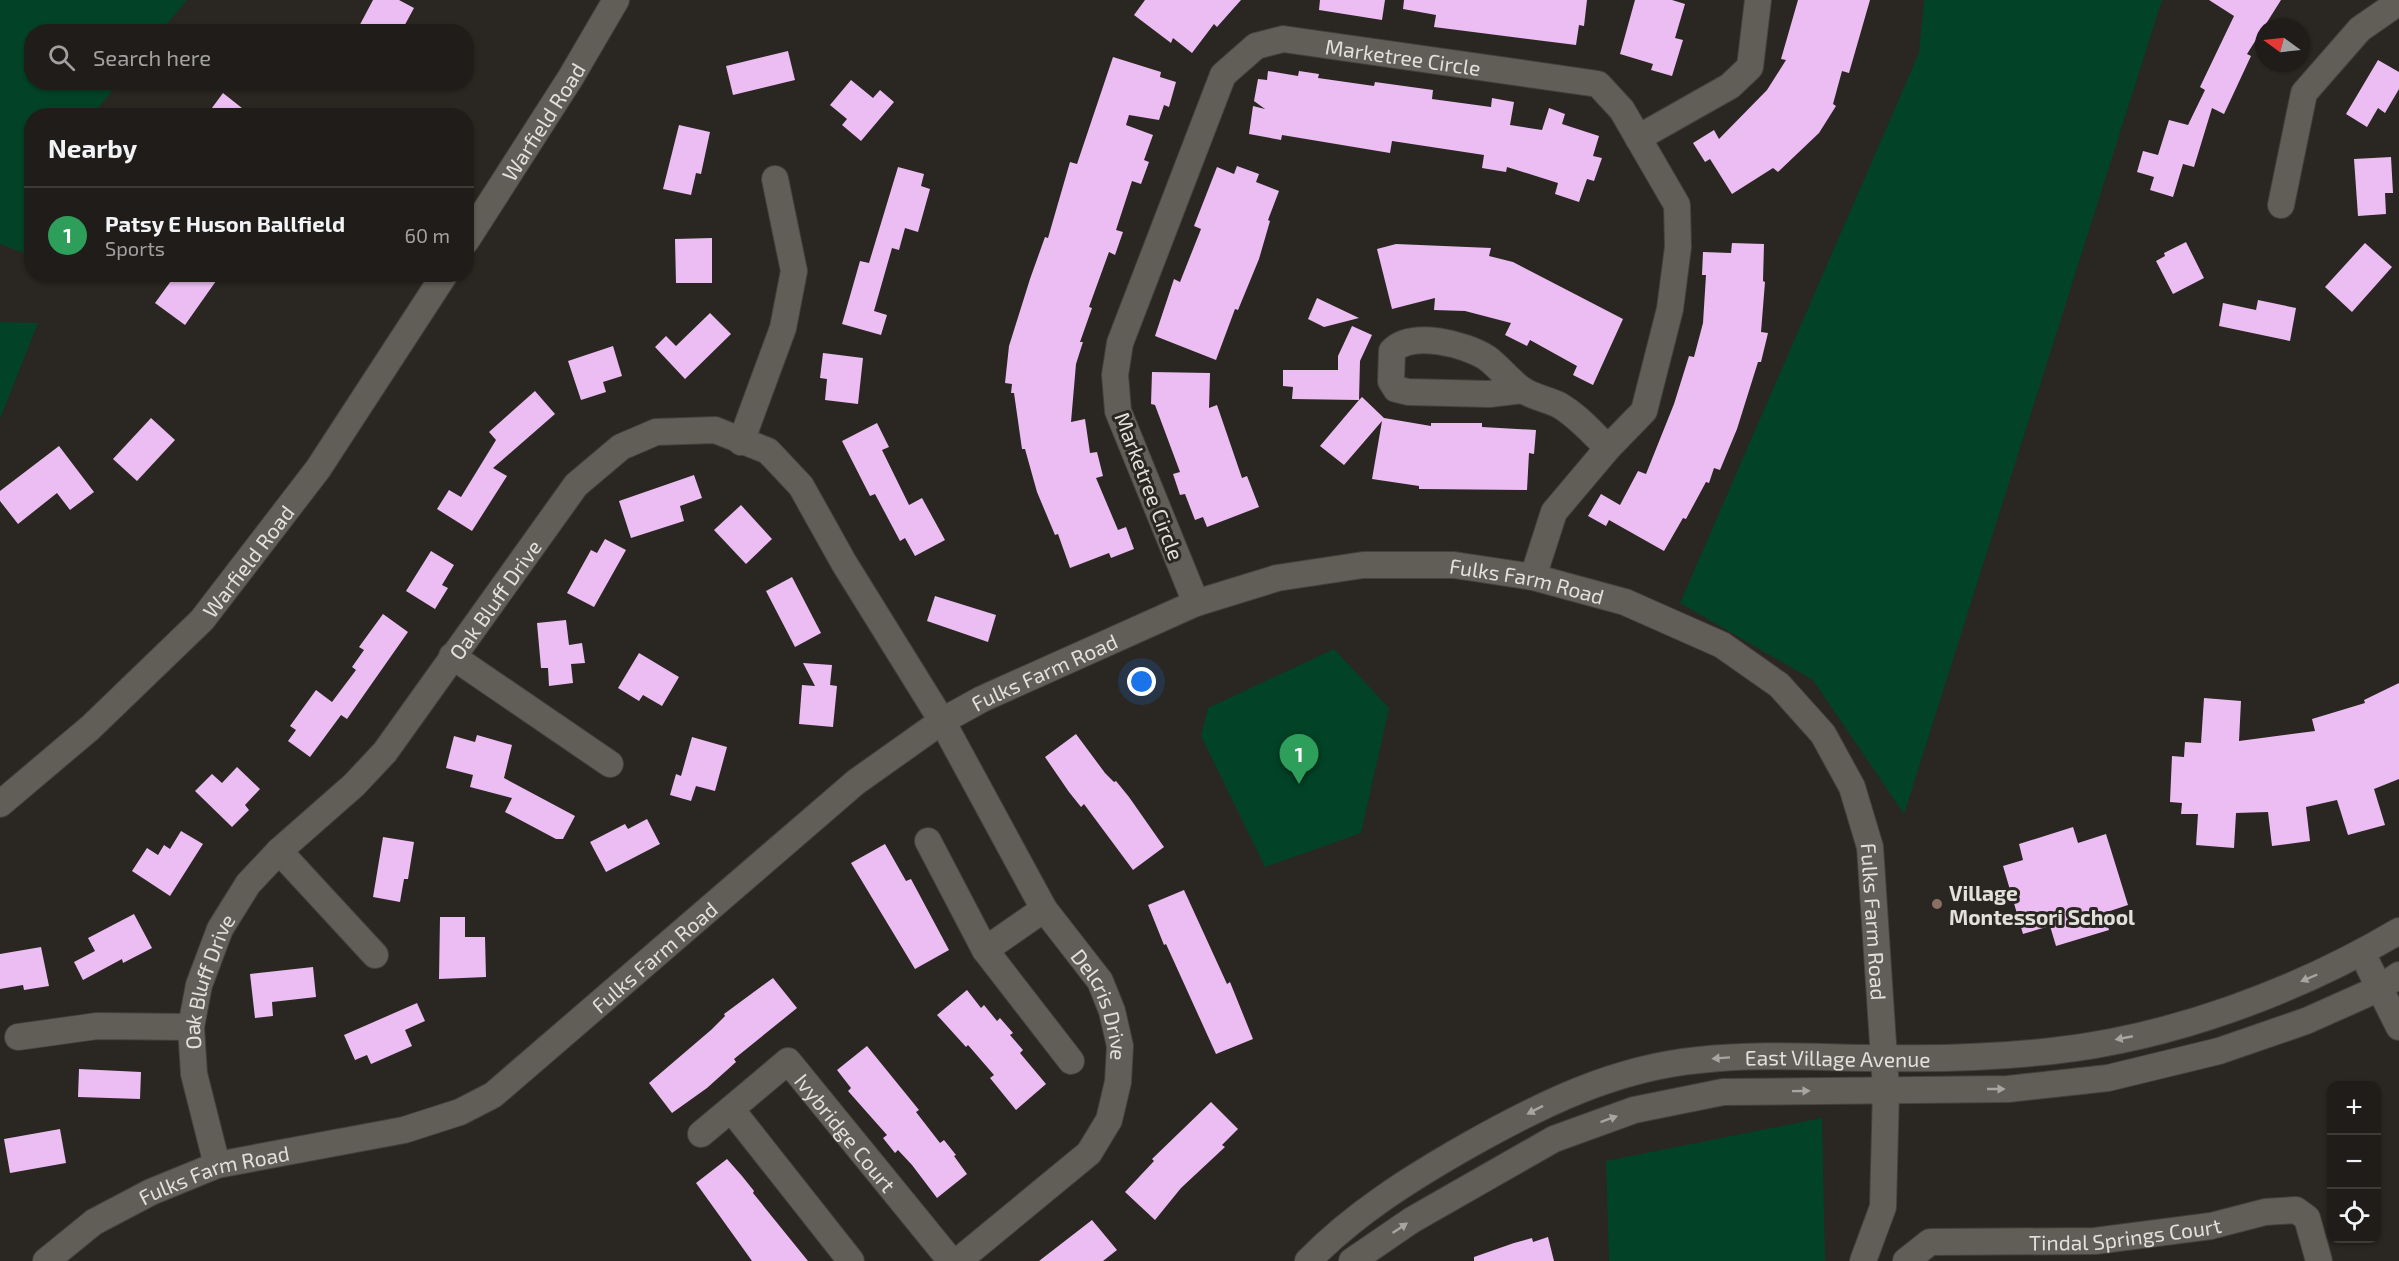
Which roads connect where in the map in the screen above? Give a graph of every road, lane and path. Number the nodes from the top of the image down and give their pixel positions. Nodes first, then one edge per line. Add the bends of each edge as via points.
1 (616, 0) edge
2 (1758, 0) edge
3 (2399, 2) edge
4 (1638, 138) junction
5 (775, 179) dead end
6 (2281, 205) dead end
7 (474, 229) edge
8 (440, 282) edge
9 (1523, 390) dead end
10 (741, 441) junction
11 (1608, 448) junction
12 (1533, 577) junction
13 (1196, 603) junction
14 (452, 656) junction
15 (942, 721) junction
16 (610, 764) dead end
17 (0, 804) edge
18 (928, 841) dead end
19 (279, 851) junction
20 (1044, 909) junction
21 (2399, 931) edge
22 (985, 950) junction
23 (2362, 953) junction
24 (375, 956) dead end
25 (2389, 982) edge
26 (191, 1027) junction
27 (2399, 1027) edge
28 (18, 1037) dead end
29 (1886, 1058) junction
30 (1071, 1061) dead end
31 (1886, 1089) junction
32 (731, 1109) junction
33 (702, 1134) dead end
34 (217, 1165) junction
35 (2312, 1259) edge
36 (46, 1261) edge
37 (851, 1261) edge
38 (951, 1261) edge
39 (958, 1261) edge
40 (1308, 1261) edge
41 (1352, 1261) edge
42 (1863, 1261) edge
43 (1906, 1261) edge

1 - 7 street, Warfield Road
2 - 4 street via 1750,67 1730,86
3 - 6 street via 2360,29 2304,93
4 - 11 street, Marketree Circle via 1677,205 1678,247 1670,309 1644,411
4 - 13 street, Marketree Circle via 1622,110 1598,84 1283,39 1256,46 1223,75 1120,344 1115,375 1118,411
5 - 10 street via 794,271 783,328
8 - 17 street, Warfield Road via 318,468 202,620 90,728
9 - 11 street via 1571,413
10 - 14 street, Oak Bluff Drive via 715,430 656,432 621,447 576,485
10 - 15 street, Oak Bluff Drive via 768,451 801,486
11 - 12 street, Marketree Circle via 1554,512
12 - 13 street, Fulks Farm Road via 1454,565 1363,565 1277,578
12 - 29 street, Fulks Farm Road via 1625,602 1722,645 1779,685 1823,734 1852,788 1870,847
13 - 15 street, Fulks Farm Road via 982,699
14 - 16 street
14 - 19 street, Oak Bluff Drive via 385,752
15 - 20 street, Delcris Drive
15 - 34 street, Fulks Farm Road via 856,782 493,1095 460,1112 404,1130
18 - 22 street
19 - 24 street
19 - 26 street, Oak Bluff Drive via 248,884 220,929 199,985
20 - 22 street
20 - 39 street, Delcris Drive via 1100,981 1112,1011 1120,1046 1118,1082 1109,1120 1089,1153
21 - 23 street, East Village Avenue
22 - 30 street
23 - 25 street
23 -> 29 street, East Village Avenue via 2261,999 2162,1031 2055,1051 1990,1057
25 - 27 street
31 -> 25 street, East Village Avenue via 2008,1089 2108,1078 2220,1051 2306,1021
26 - 28 street via 97,1026
26 - 34 street, Oak Bluff Drive via 194,1074
29 - 31 street, Fulks Farm Road
29 -> 40 street, East Village Avenue via 1760,1056 1698,1060 1651,1068 1571,1091 1425,1170 1360,1214
41 -> 31 street, East Village Avenue via 1412,1220 1554,1139 1634,1110 1723,1092
31 - 42 street, Fulks Farm Road via 1883,1207
32 - 33 street, Ivybridge Court
32 - 37 street
32 - 38 street, Ivybridge Court via 788,1061
34 - 36 street, Fulks Farm Road via 151,1192 94,1222
35 - 43 street, Tindal Springs Court via 2307,1218 2296,1210 2094,1241 1930,1242

